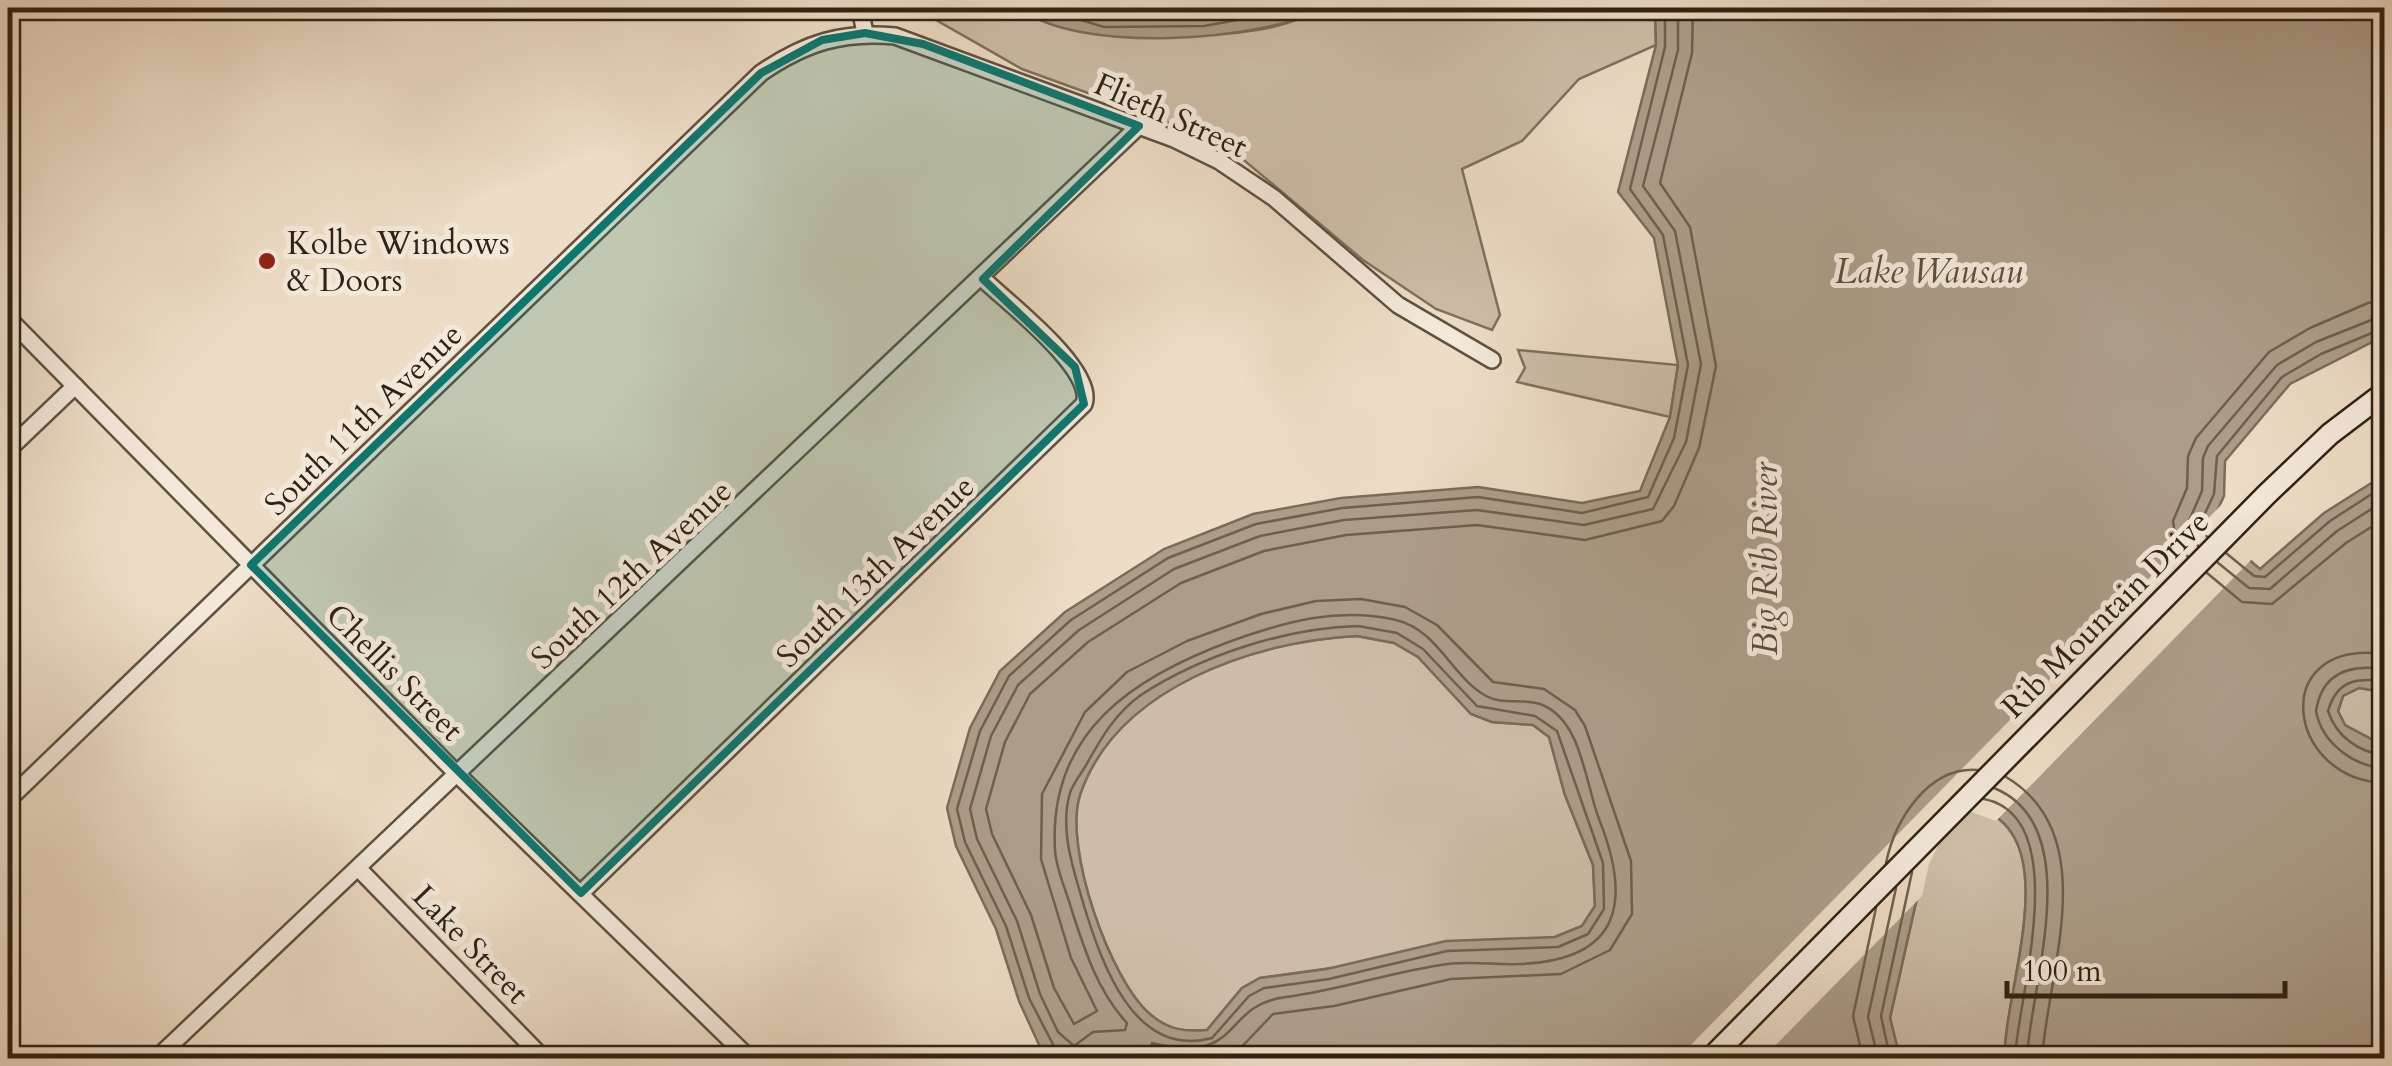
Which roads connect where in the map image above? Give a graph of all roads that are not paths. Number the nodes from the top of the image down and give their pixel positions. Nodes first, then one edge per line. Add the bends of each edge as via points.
1 (860, 8) edge
2 (866, 33) junction
3 (1139, 126) junction
4 (983, 279) junction
5 (8, 318) edge
6 (1492, 360) dead end
7 (75, 386) junction
8 (2384, 393) edge
9 (8, 450) edge
10 (251, 565) junction
11 (458, 775) junction
12 (8, 800) edge
13 (358, 868) junction
14 (581, 893) junction
15 (157, 1058) edge
16 (543, 1058) edge
17 (749, 1058) edge
18 (1711, 1058) edge

1 - 2 street
2 - 3 street, Flieth Street via 923,44
2 - 10 street, South 11th Avenue via 822,40 761,74
3 - 4 street, South 12th Avenue
3 - 6 street, Flieth Street via 1247,179 1398,304
4 - 11 street, South 12th Avenue
4 - 14 street, South 13th Avenue via 1075,367 1086,386 1084,404
5 - 7 street, Chellis Street
7 - 9 street
7 - 10 street, Chellis Street
8 - 18 main road, Rib Mountain Drive via 2267,494
10 - 11 street, Chellis Street
10 - 12 street, South 11th Avenue
11 - 13 street, South 12th Avenue
11 - 14 street, Chellis Street
13 - 15 street, South 12th Avenue
13 - 16 street, Lake Street
14 - 17 street, Chellis Street

